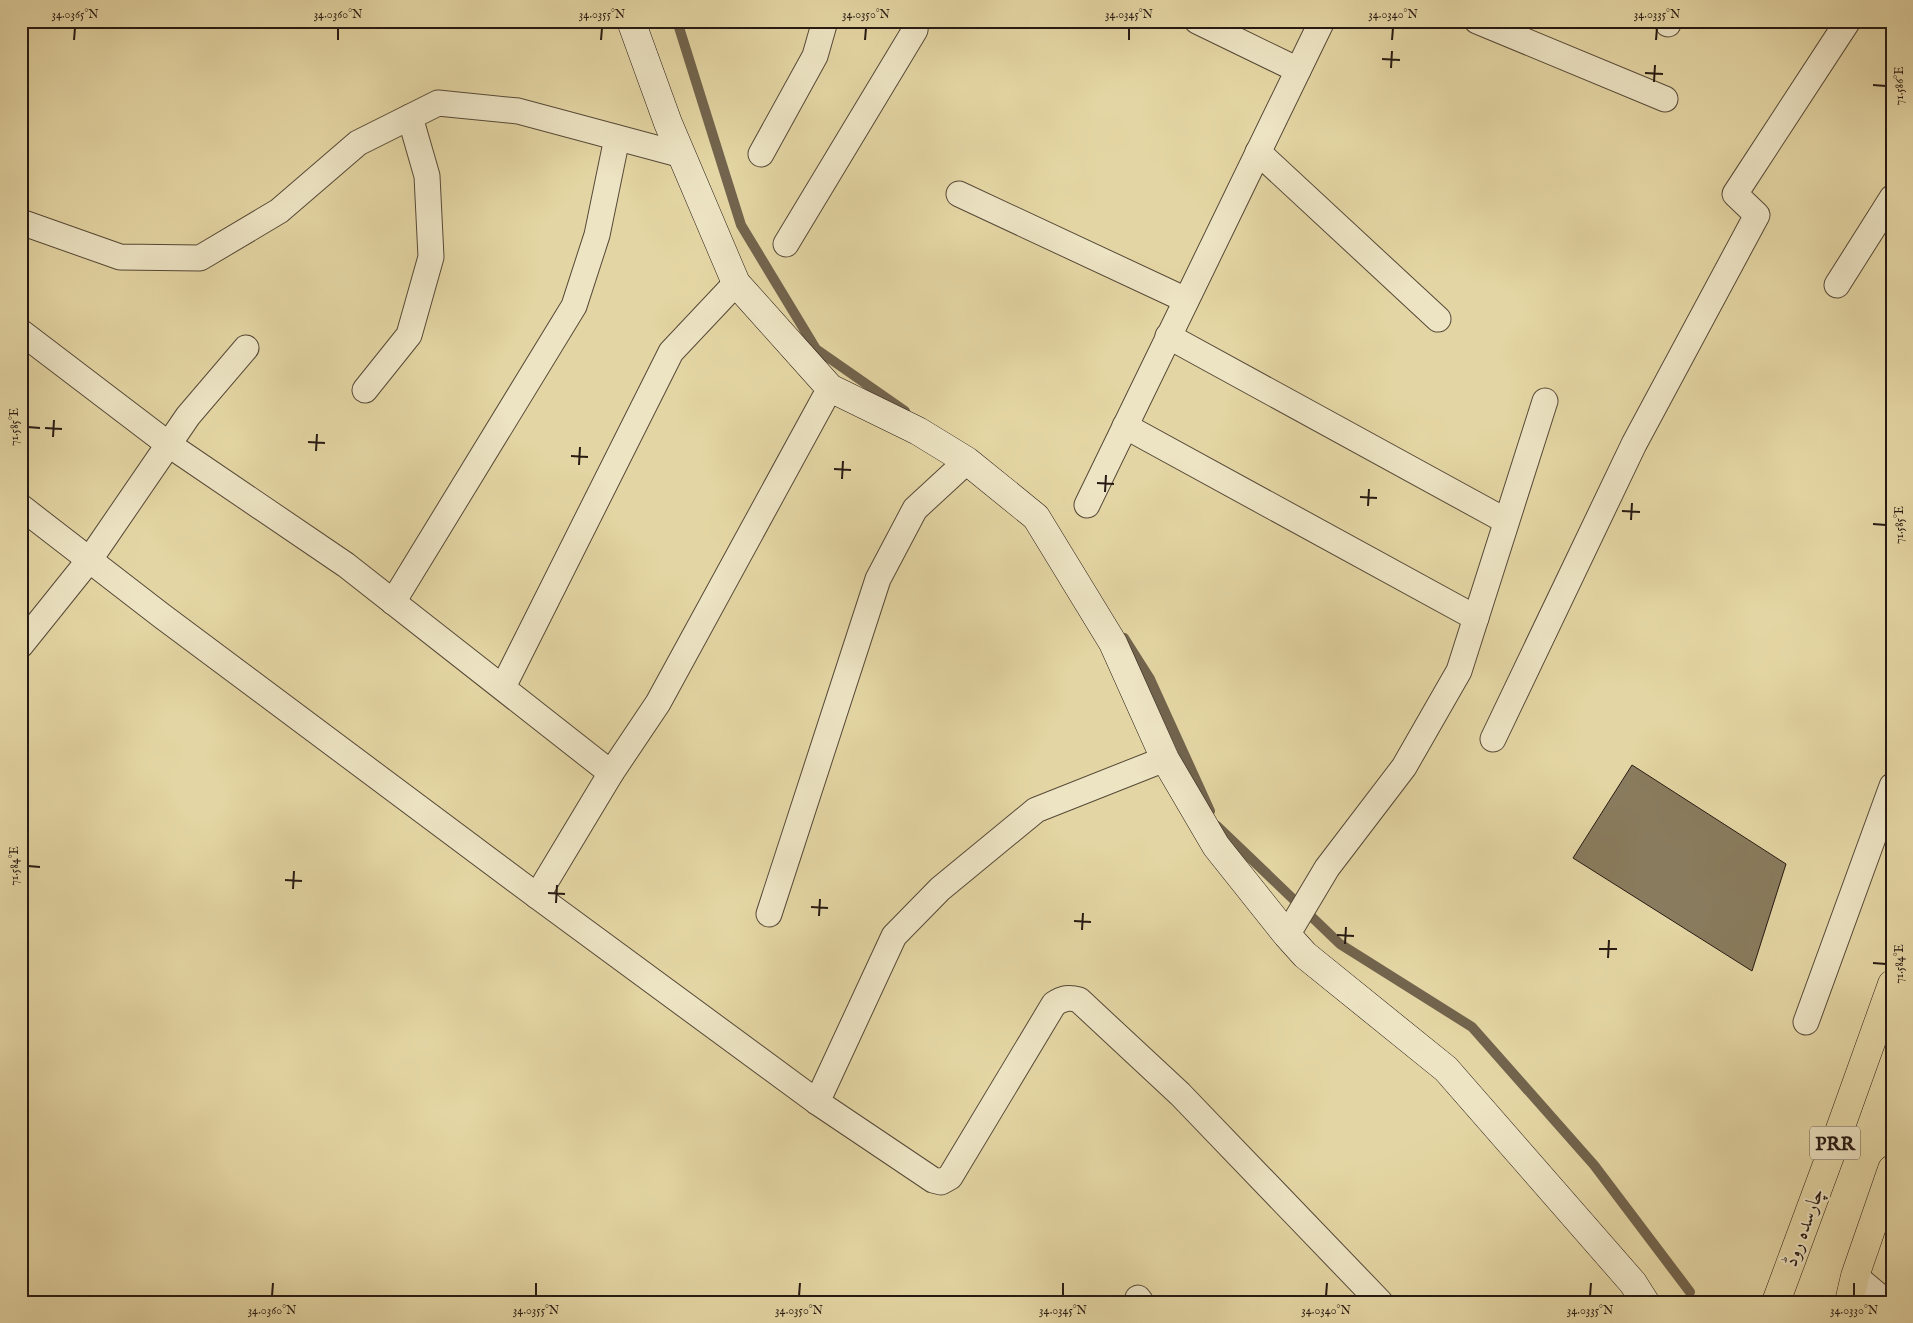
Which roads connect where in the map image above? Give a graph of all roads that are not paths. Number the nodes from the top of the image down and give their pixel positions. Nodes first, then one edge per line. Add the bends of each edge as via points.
1 (631, 21) edge
2 (825, 21) edge
3 (916, 21) edge
4 (1197, 21) edge
5 (1322, 21) edge
6 (1477, 21) edge
7 (1848, 21) edge
8 (1298, 70) junction
9 (1665, 99) dead end
10 (410, 117) junction
11 (617, 138) junction
12 (1258, 152) junction
13 (762, 154) dead end
14 (682, 155) junction
15 (959, 194) dead end
16 (1892, 198) edge
17 (21, 222) edge
18 (786, 244) dead end
19 (736, 283) junction
20 (1837, 286) dead end
21 (1186, 300) junction
22 (1438, 318) dead end
23 (21, 332) edge
24 (1168, 336) junction
25 (246, 348) dead end
26 (830, 388) junction
27 (365, 390) dead end
28 (1545, 401) dead end
29 (1125, 426) junction
30 (168, 444) junction
31 (967, 461) junction
32 (1087, 505) dead end
33 (21, 507) edge
34 (1506, 521) junction
35 (90, 559) junction
36 (393, 602) junction
37 (1476, 618) junction
38 (21, 645) edge
39 (503, 687) junction
40 (1493, 739) dead end
41 (1165, 758) junction
42 (612, 772) junction
43 (1892, 786) edge
44 (538, 896) junction
45 (769, 914) dead end
46 (1289, 931) junction
47 (1892, 984) edge
48 (1806, 1022) dead end
49 (817, 1102) junction
50 (1892, 1169) edge
51 (1855, 1276) junction
52 (1380, 1302) edge
53 (1645, 1302) edge
54 (1776, 1302) edge
55 (1849, 1302) edge
56 (1886, 1302) edge

1 - 14 street
2 - 13 street via 815,56
3 - 18 street via 914,30
4 - 8 street
5 - 8 street
6 - 9 street
7 - 40 street via 1735,194 1757,214 1634,444
8 - 12 street
10 - 11 street via 438,103 518,110
10 - 17 street via 358,143 279,211 200,258 120,257
10 - 27 street via 427,176 431,257 409,335
11 - 14 street
11 - 36 street via 598,235 574,306
12 - 21 street
12 - 22 street
14 - 19 street
15 - 21 street
16 - 20 street
19 - 26 street
19 - 39 street via 671,352
21 - 24 street
23 - 30 street
24 - 29 street
24 - 34 street
25 - 30 street
26 - 31 street via 918,431
26 - 42 street via 658,702
28 - 34 street
29 - 32 street
29 - 37 street
30 - 35 street
30 - 36 street via 346,565
31 - 41 street via 1036,517 1113,644
31 - 45 street via 915,509 878,579
33 - 35 street
34 - 37 street
35 - 38 street
35 - 44 street
36 - 39 street
37 - 46 street via 1459,671 1404,767 1327,868
39 - 42 street
41 - 46 street via 1216,846
41 - 49 street via 1036,810 940,889 894,936
42 - 44 street
43 - 48 street
44 - 49 street
46 - 53 street via 1305,955 1446,1069 1633,1284
47 - 54 highway, چارسدہ روڈ / PRR
49 - 52 street via 933,1180 941,1182 950,1177 1054,1004 1062,999 1079,1000 1180,1094
50 - 51 highway
51 - 55 highway
51 - 56 street

